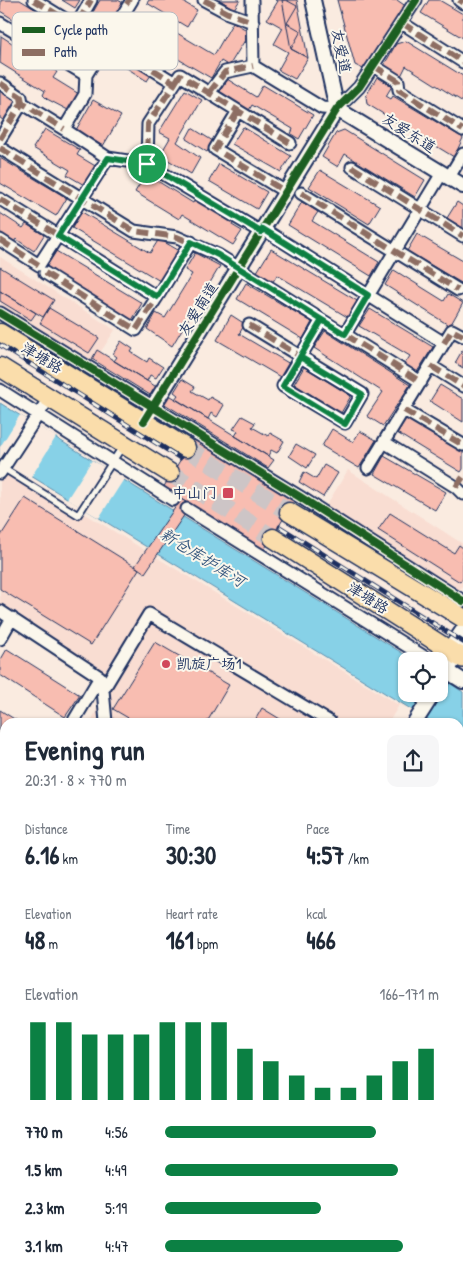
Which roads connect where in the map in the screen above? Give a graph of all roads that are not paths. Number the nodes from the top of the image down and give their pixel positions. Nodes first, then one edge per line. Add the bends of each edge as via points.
1 (34, 0) edge
2 (91, 0) edge
3 (204, 0) edge
4 (252, 0) edge
5 (313, 0) edge
6 (416, 0) edge
7 (459, 0) edge
8 (129, 1) edge
9 (463, 3) edge
10 (53, 12) edge
11 (84, 12) edge
12 (123, 12) edge
13 (253, 22) junction
14 (0, 23) edge
15 (402, 23) junction
16 (12, 30) edge
17 (463, 62) edge
18 (253, 66) junction
19 (374, 66) junction
20 (78, 70) edge
21 (89, 70) edge
22 (154, 70) edge
23 (86, 75) junction
24 (175, 83) junction
25 (0, 84) edge
26 (209, 93) junction
27 (22, 103) junction
28 (337, 109) junction
29 (238, 111) junction
30 (64, 129) junction
31 (463, 130) edge
32 (0, 139) edge
33 (290, 143) dead end
34 (0, 148) edge
35 (463, 154) edge
36 (108, 158) junction
37 (147, 164) junction
38 (352, 167) dead end
39 (445, 175) junction
40 (463, 186) edge
41 (286, 192) junction
42 (301, 192) dead end
43 (0, 199) edge
44 (82, 199) junction
45 (419, 210) junction
46 (262, 230) junction
47 (58, 236) junction
48 (463, 236) edge
49 (0, 240) edge
50 (191, 242) junction
51 (394, 251) junction
52 (239, 268) junction
53 (45, 273) dead end
54 (458, 290) dead end
55 (368, 295) junction
56 (157, 297) junction
57 (0, 313) edge
58 (322, 320) junction
59 (249, 326) dead end
60 (0, 332) edge
61 (345, 334) junction
62 (463, 336) edge
63 (444, 342) junction
64 (300, 357) junction
65 (431, 366) junction
66 (0, 367) edge
67 (421, 382) junction
68 (463, 386) edge
69 (0, 390) edge
70 (49, 398) junction
71 (404, 410) junction
72 (38, 414) junction
73 (148, 414) junction
74 (384, 442) junction
75 (123, 445) junction
76 (463, 445) edge
77 (186, 448) tunnel mouth
78 (113, 462) junction
79 (4, 467) edge
80 (368, 468) dead end
81 (170, 473) tunnel mouth
82 (463, 477) edge
83 (460, 490) edge
84 (173, 500) dead end
85 (187, 509) dead end
86 (290, 512) tunnel mouth
87 (273, 538) tunnel mouth
88 (463, 601) edge
89 (0, 610) edge
90 (12, 618) junction
91 (463, 618) edge
92 (463, 630) edge
93 (0, 638) edge
94 (412, 652) edge
95 (458, 652) edge
96 (448, 662) edge
97 (448, 674) edge
98 (463, 681) edge
99 (420, 702) edge
100 (427, 702) edge
101 (74, 718) edge
102 (106, 718) edge
103 (323, 718) edge
104 (413, 718) edge
105 (414, 718) edge

1 - 10 street
2 - 11 street
3 - 13 street
4 - 13 street
5 - 28 street, 友爱道
6 - 15 street
7 - 9 street
8 - 12 street
13 - 18 street
14 - 16 street
15 - 17 street
15 - 19 street
18 - 26 street via 225,72
18 - 28 street via 322,108
19 - 28 street
19 - 31 street via 398,81 399,90
20 - 23 street
21 - 23 street
22 - 24 street
23 - 30 street via 85,94
24 - 26 street via 180,75
24 - 37 street via 148,124
25 - 27 street via 21,97
26 - 29 street
27 - 30 street
27 - 32 street
28 - 39 street, 友爱东道
28 - 41 street, 友爱南道
29 - 33 street
29 - 41 street via 215,149
30 - 36 street
34 - 44 street
35 - 39 street
36 - 37 street
36 - 44 street
37 - 46 street
38 - 45 street
39 - 40 street, 友爱东道
39 - 45 street
41 - 46 street, 友爱南道
42 - 51 street
43 - 47 street
44 - 47 street
44 - 50 street via 134,232 163,234
45 - 48 street
45 - 51 street
46 - 52 street, 友爱南道
46 - 55 street
47 - 49 street via 39,265
47 - 56 street
50 - 52 street
50 - 56 street
51 - 54 street
51 - 55 street
52 - 58 street
52 - 73 street, 友爱南道
53 - 56 street via 136,330
55 - 61 street
55 - 63 street
57 - 73 street
58 - 61 street
58 - 64 street
59 - 64 street
60 - 73 main road, 津塘路
61 - 67 street
62 - 63 street via 452,330
63 - 65 street
64 - 64 street via 362,394 345,424 283,386
65 - 67 street
65 - 68 street
66 - 70 main road, 津塘路
67 - 71 street
69 - 72 street
70 - 72 street
70 - 75 main road, 津塘路
71 - 74 street
71 - 76 street
72 - 78 street
72 - 79 street
73 - 77 main road, 津塘路
73 - 88 street
74 - 80 street
74 - 83 street
75 - 78 lane
75 - 81 main road, 津塘路
78 - 79 lane via 78,515
78 - 84 street
82 - 83 street
85 - 94 street
86 - 91 main road
87 - 95 main road, 津塘路
89 - 90 street
90 - 93 street
90 - 101 street via 100,677
92 - 95 street
95 - 96 street
97 - 98 street
99 - 104 street
100 - 105 street
102 - 103 street via 103,690 149,614

